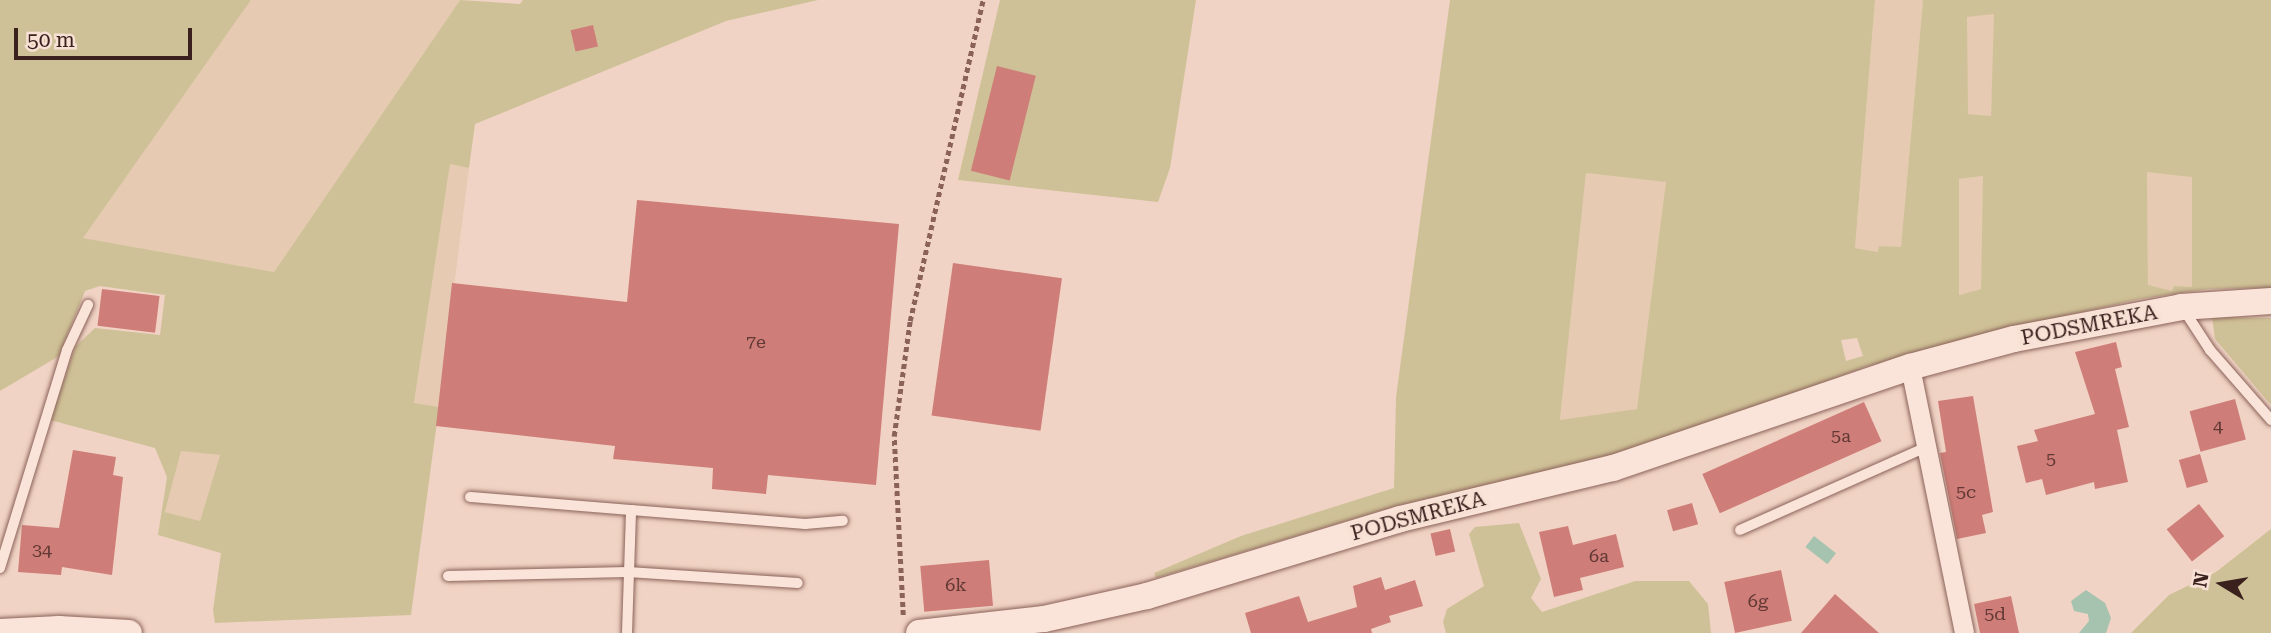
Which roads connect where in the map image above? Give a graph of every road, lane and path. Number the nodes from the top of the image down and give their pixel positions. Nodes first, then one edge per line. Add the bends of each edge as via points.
1 (983, 0) edge
2 (2271, 302) edge
3 (88, 305) dead end
4 (2181, 307) junction
5 (1910, 368) junction
6 (2271, 420) edge
7 (1926, 447) junction
8 (470, 497) dead end
9 (631, 510) junction
10 (843, 521) dead end
11 (1740, 530) dead end
12 (0, 568) edge
13 (628, 572) junction
14 (448, 576) dead end
15 (798, 583) dead end
16 (911, 626) edge
17 (0, 632) edge
18 (129, 633) edge
19 (627, 633) edge
20 (1964, 633) edge

1 - 16 path via 910,321 894,436
2 - 4 street, PODSMREKA
3 - 12 lane via 67,350
4 - 5 street, PODSMREKA via 2014,340
4 - 6 lane via 2210,350
5 - 7 street
5 - 16 street, PODSMREKA via 1682,448 1400,519 1147,596 1044,619
7 - 11 lane
7 - 20 street
8 - 9 lane
9 - 10 lane via 805,524
9 - 13 lane
13 - 14 lane
13 - 15 lane
13 - 19 lane
17 - 18 street

